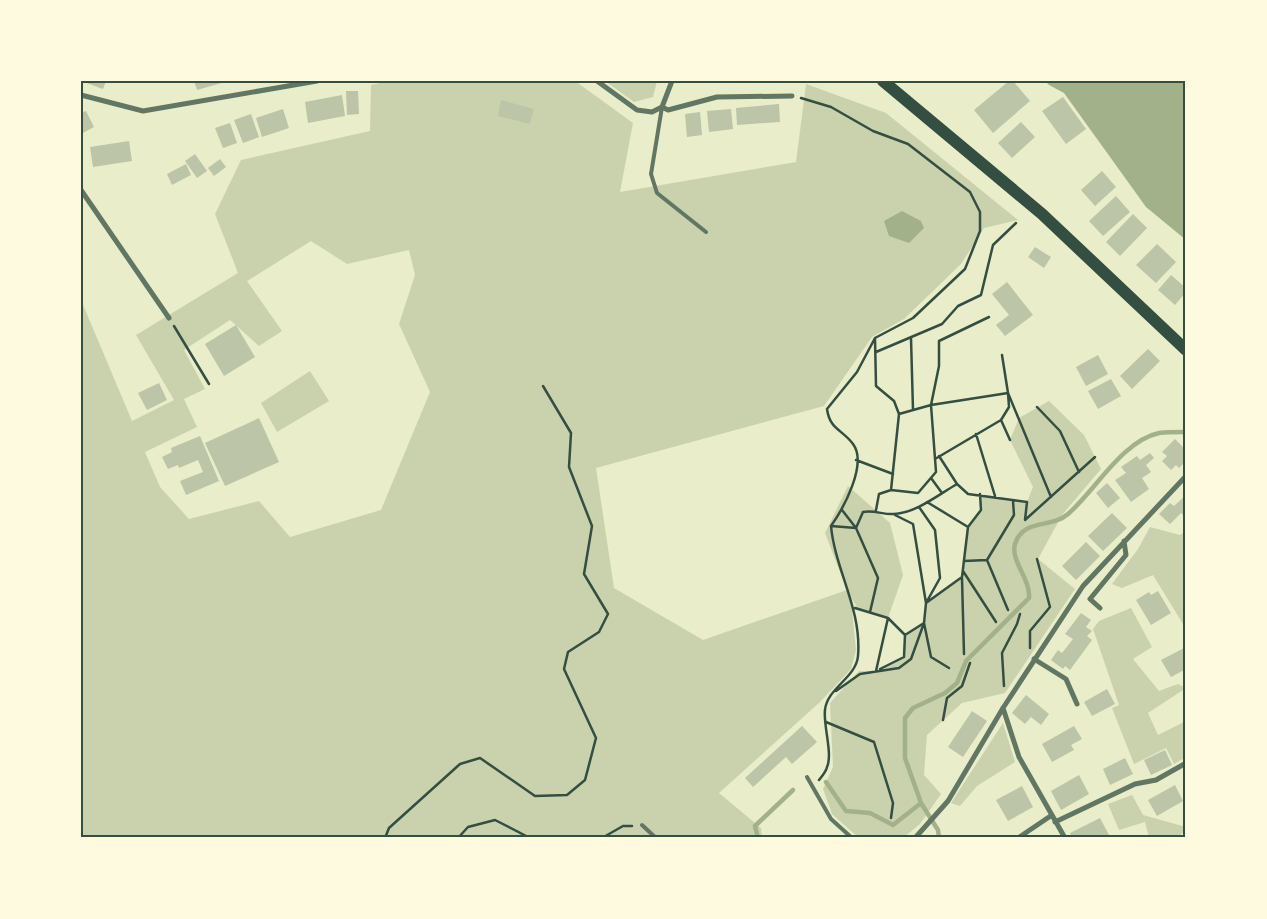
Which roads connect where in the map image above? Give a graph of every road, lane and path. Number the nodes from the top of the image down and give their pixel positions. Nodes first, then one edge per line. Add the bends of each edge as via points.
1 (318, 81) edge
2 (597, 81) edge
3 (672, 81) edge
4 (874, 81) edge
5 (883, 81) edge
6 (81, 95) edge
7 (792, 96) joint
8 (907, 100) junction
9 (662, 106) junction
10 (81, 190) edge
11 (1016, 224) dead end
12 (706, 232) dead end
13 (989, 316) dead end
14 (169, 318) joint
15 (875, 338) junction
16 (911, 338) junction
17 (1186, 350) edge
18 (876, 352) junction
19 (1002, 355) dead end
20 (209, 384) dead end
21 (543, 386) dead end
22 (1008, 393) junction
23 (930, 405) junction
24 (1037, 407) dead end
25 (913, 410) junction
26 (899, 414) junction
27 (1001, 420) junction
28 (976, 434) junction
29 (1010, 440) dead end
30 (939, 456) junction
31 (1095, 457) dead end
32 (935, 459) junction
33 (856, 460) dead end
34 (859, 463) junction
35 (1079, 472) junction
36 (893, 474) junction
37 (1186, 476) edge
38 (930, 478) junction
39 (957, 484) junction
40 (891, 490) junction
41 (942, 493) junction
42 (980, 494) junction
43 (995, 496) junction
44 (1051, 497) junction
45 (1013, 501) junction
46 (927, 502) junction
47 (919, 507) junction
48 (842, 510) junction
49 (876, 510) junction
50 (894, 514) junction
51 (831, 526) junction
52 (968, 527) junction
53 (856, 528) junction
54 (1124, 541) junction
55 (1038, 559) dead end
56 (987, 560) junction
57 (964, 561) junction
58 (963, 569) junction
59 (962, 577) junction
60 (926, 604) junction
61 (855, 607) junction
62 (1100, 608) dead end
63 (1008, 610) dead end
64 (870, 612) junction
65 (1020, 614) dead end
66 (888, 618) junction
67 (996, 622) dead end
68 (924, 623) junction
69 (905, 635) junction
70 (964, 654) dead end
71 (1032, 657) junction
72 (970, 663) dead end
73 (949, 668) dead end
74 (876, 671) junction
75 (1005, 692) dead end
76 (831, 695) junction
77 (1077, 704) dead end
78 (1003, 708) junction
79 (943, 720) dead end
80 (825, 722) junction
81 (1186, 763) edge
82 (807, 777) dead end
83 (815, 788) junction
84 (1052, 815) junction
85 (891, 818) dead end
86 (1056, 822) junction
87 (642, 825) joint
88 (385, 838) edge
89 (458, 838) edge
90 (530, 838) edge
91 (602, 838) edge
92 (656, 838) edge
93 (852, 838) edge
94 (915, 838) edge
95 (1018, 838) edge
96 (1065, 838) edge

1 - 6 street via 143,111
2 - 9 street via 637,110 652,112
3 - 9 street
4 - 8 highway
5 - 8 highway
7 - 9 street via 716,97 668,110
7 - 15 path via 831,107 873,131 908,144 970,192 980,212 980,231 965,269 913,318
8 - 17 highway via 1042,214
9 - 12 lane via 651,174 657,193
10 - 14 street
11 - 16 path via 993,245 981,295 958,306 942,324
13 - 23 path via 939,341 939,366
14 - 20 path
15 - 18 path
15 - 34 path via 857,372 827,409 829,422 854,445
16 - 18 path
16 - 25 path
18 - 26 path via 876,386 894,401
19 - 22 path
21 - 88 path via 571,433 569,467 592,526 584,574 608,614 599,632 568,652 564,669 596,738 585,780 567,795 536,796 480,758 460,764 389,828
22 - 23 path
22 - 27 path via 1009,407
22 - 44 path
23 - 25 path
23 - 32 path
24 - 35 path via 1060,431
25 - 26 path
26 - 36 path
27 - 28 path
27 - 29 path
28 - 30 path
28 - 43 path
30 - 32 path
30 - 39 path
31 - 35 path
32 - 38 path via 936,472
33 - 34 path
34 - 36 path
34 - 48 path
35 - 44 path
36 - 40 path
37 - 54 street
38 - 40 path via 918,493
38 - 41 path
39 - 41 path
39 - 42 path via 968,494
40 - 49 path via 879,494
41 - 46 path
42 - 43 path
42 - 52 path via 981,510
43 - 45 path
44 - 45 path via 1024,520 1027,502
45 - 56 path via 1014,515
46 - 47 path
46 - 52 path
47 - 50 path
47 - 60 path via 935,530 940,578
48 - 51 path
48 - 53 path
49 - 50 path
49 - 53 path via 863,512
50 - 60 path via 913,524
51 - 53 path
51 - 61 path via 832,541
52 - 57 path
53 - 64 path via 878,578
54 - 62 street via 1126,555 1090,599
54 - 71 street via 1082,586
55 - 71 path via 1050,607 1030,631
56 - 57 path
56 - 63 path
57 - 58 path
58 - 59 path
58 - 67 path
59 - 60 path
59 - 70 path
60 - 68 path
61 - 64 path
61 - 76 path via 858,656 854,669
64 - 66 path
65 - 75 path via 1002,652
66 - 69 path
66 - 74 path
68 - 69 path
68 - 73 path via 931,656
68 - 74 path via 911,659 899,668
69 - 74 path via 904,657
71 - 77 street via 1066,679
71 - 78 street
72 - 79 path via 962,686 947,698
74 - 76 path via 860,674
76 - 80 path via 825,708
78 - 84 street via 1019,757
78 - 94 street via 962,780 937,816
80 - 83 path via 828,766
80 - 85 path via 874,742 893,802
81 - 86 street via 1156,780 1135,784
82 - 83 lane
83 - 93 lane via 831,819
84 - 86 street
84 - 95 street
86 - 96 street
87 - 91 path via 623,826
87 - 92 lane
89 - 90 path via 468,827 496,820

